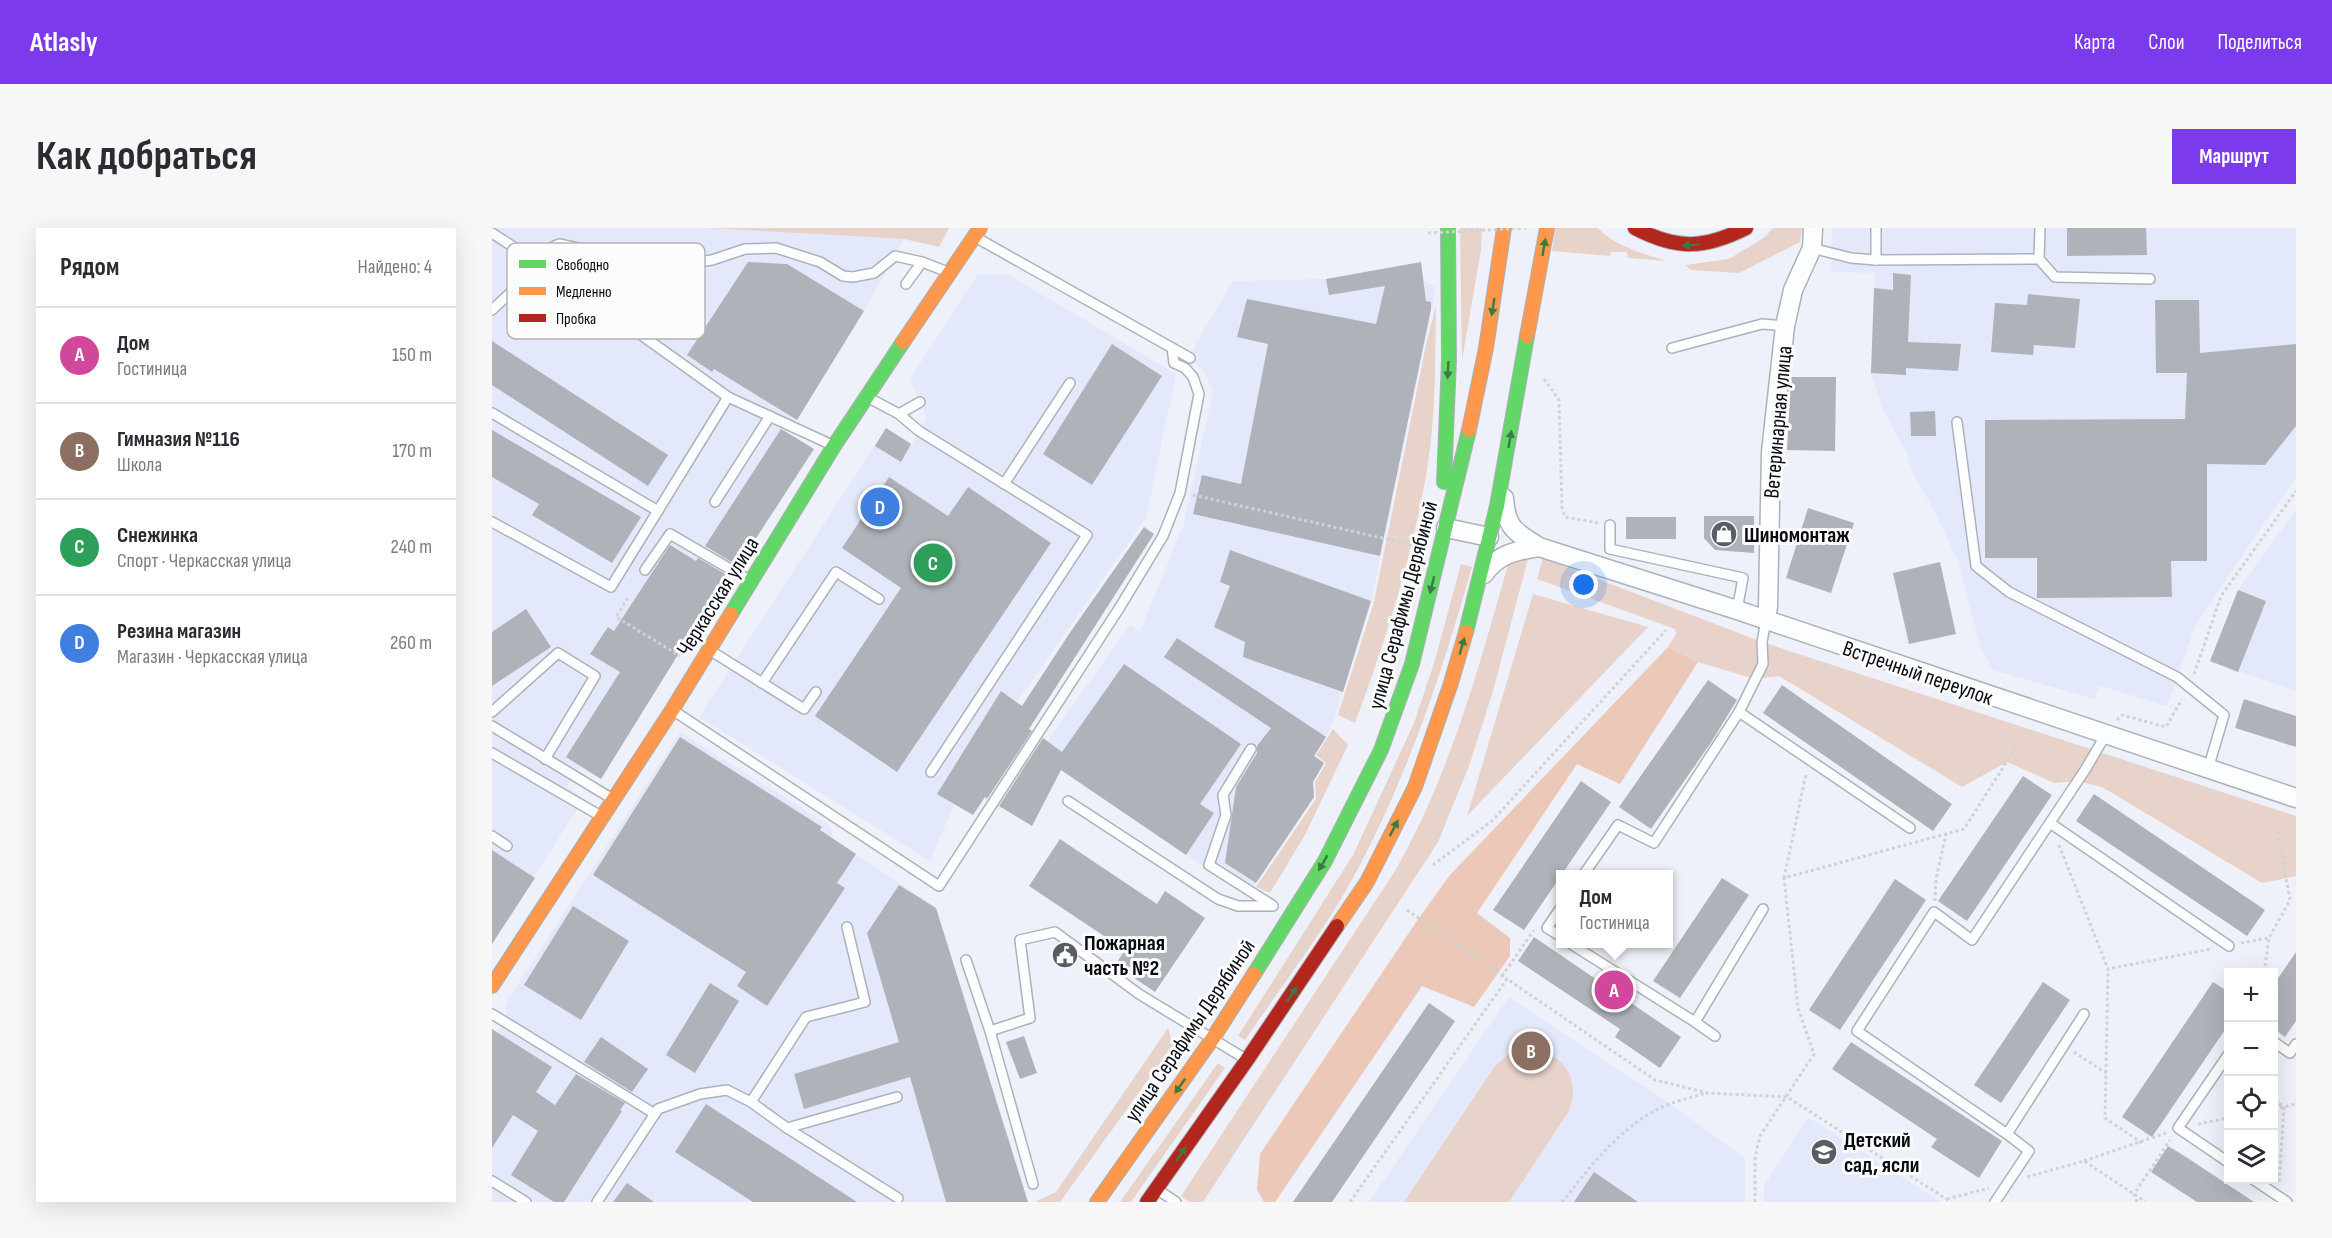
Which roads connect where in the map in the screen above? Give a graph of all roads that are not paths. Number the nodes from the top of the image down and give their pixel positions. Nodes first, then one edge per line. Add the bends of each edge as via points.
1 (1448, 228) edge
2 (1504, 228) edge
3 (1547, 228) edge
4 (1635, 228) edge
5 (1746, 228) edge
6 (1813, 228) edge
7 (1876, 228) edge
8 (2040, 228) edge
9 (977, 232) edge
10 (492, 233) edge
11 (508, 243) edge
12 (1812, 248) junction
13 (1876, 260) junction
14 (2039, 260) junction
15 (705, 261) edge
16 (922, 262) junction
17 (949, 272) junction
18 (2150, 279) dead end
19 (906, 284) dead end
20 (507, 296) edge
21 (492, 310) edge
22 (1785, 326) junction
23 (646, 339) edge
24 (1172, 348) junction
25 (1672, 348) dead end
26 (1190, 358) dead end
27 (1070, 383) dead end
28 (728, 397) junction
29 (867, 397) junction
30 (920, 402) dead end
31 (492, 413) edge
32 (899, 414) junction
33 (770, 416) junction
34 (1957, 422) dead end
35 (834, 446) junction
36 (1504, 475) junction
37 (1004, 484) junction
38 (715, 502) dead end
39 (658, 511) junction
40 (492, 522) edge
41 (1447, 524) junction
42 (1610, 525) road end
43 (1490, 537) junction
44 (1539, 547) junction
45 (645, 570) dead end
46 (751, 581) junction
47 (1480, 581) junction
48 (879, 599) dead end
49 (1737, 610) junction
50 (1766, 620) junction
51 (709, 649) junction
52 (762, 683) junction
53 (816, 692) dead end
54 (672, 710) junction
55 (492, 712) edge
56 (1738, 712) junction
57 (492, 726) edge
58 (2105, 736) junction
59 (1251, 749) dead end
60 (492, 753) edge
61 (545, 759) junction
62 (2208, 769) junction
63 (931, 772) dead end
64 (2296, 798) edge
65 (613, 799) junction
66 (1068, 801) dead end
67 (601, 817) junction
68 (2050, 823) junction
69 (1910, 828) dead end
70 (492, 836) edge
71 (507, 846) dead end
72 (1587, 870) edge
73 (1273, 906) junction
74 (1763, 909) dead end
75 (1556, 915) edge
76 (1290, 916) junction
77 (847, 927) dead end
78 (1556, 934) edge
79 (2229, 946) road end
80 (1577, 948) edge
81 (966, 960) dead end
82 (492, 986) edge
83 (492, 1014) edge
84 (2084, 1014) dead end
85 (1695, 1022) junction
86 (990, 1031) junction
87 (1715, 1036) dead end
88 (1213, 1038) junction
89 (2296, 1044) edge
90 (2278, 1045) edge
91 (1247, 1060) junction
92 (2224, 1062) edge
93 (897, 1097) dead end
94 (751, 1102) junction
95 (655, 1114) junction
96 (787, 1128) junction
97 (2007, 1134) junction
98 (2224, 1159) edge
99 (492, 1181) edge
100 (1033, 1184) dead end
101 (2261, 1184) edge
102 (1156, 1189) junction
103 (898, 1198) dead end
104 (526, 1202) edge
105 (597, 1202) edge
106 (1097, 1202) edge
107 (1147, 1202) edge
108 (1176, 1202) edge
109 (1995, 1202) edge
110 (2287, 1202) edge

1 -> 41 main road via 1449,360 1443,469
2 -> 41 main road, улица Серафимы Дерябиной via 1486,348
36 -> 3 main road
5 -> 4 main road via 1713,243 1679,246
6 - 12 street, Ветеринарная улица
7 - 13 lane
8 - 14 lane
9 - 17 main road, Черкасская улица
9 - 24 lane
10 - 11 lane
12 - 13 lane
12 - 22 street, Ветеринарная улица via 1793,290
13 - 14 lane
14 - 18 lane via 2055,277
15 - 16 lane via 745,249 776,248 853,277 874,273 895,256
16 - 17 lane
16 - 19 lane
17 - 29 main road, Черкасская улица
20 - 21 lane
22 - 25 lane via 1762,324
22 - 50 street, Ветеринарная улица via 1771,452
23 - 28 lane
24 - 26 lane
24 - 54 lane via 1174,363 1193,377 1199,394 1180,493 1163,536 939,886
27 - 37 lane
28 - 33 lane
28 - 39 lane
29 - 32 lane
29 - 35 main road, Черкасская улица
30 - 32 lane
31 - 39 lane
32 - 37 lane via 919,431
33 - 35 lane
33 - 38 lane
34 - 62 lane via 1976,566 2009,592 2177,677 2224,715
35 - 46 main road, Черкасская улица
36 - 43 main road
36 - 44 street, Встречный переулок via 1506,517 1515,532
37 - 63 lane via 1087,535
39 - 40 lane via 611,587
41 - 43 street
41 -> 76 main road, улица Серафимы Дерябиной via 1412,664 1381,750 1325,861
42 - 49 lane via 1610,549 1743,578
43 - 47 main road
44 - 47 street, Встречный переулок via 1501,556
44 - 49 street, Встречный переулок
45 - 46 lane via 670,534
46 - 51 main road, Черкасская улица
91 -> 47 main road via 1367,882 1415,787
48 - 52 lane via 836,572
49 - 50 street, Встречный переулок
50 - 56 lane via 1763,664
50 - 58 street, Встречный переулок
51 - 52 lane
51 - 54 main road, Черкасская улица
52 - 53 lane via 804,710
54 - 65 main road, Черкасская улица
55 - 61 lane via 558,653 595,676
56 - 69 lane
56 - 72 lane via 1654,843 1618,825
57 - 61 lane
58 - 62 street, Встречный переулок
58 - 68 lane
59 - 73 lane via 1223,795 1226,815 1209,865
60 - 67 lane
61 - 65 lane
62 - 64 street, Встречный переулок
65 - 67 main road, Черкасская улица
66 - 73 lane via 1218,899 1238,906
67 - 82 main road, Черкасская улица
68 - 79 lane
68 - 97 lane via 1972,940 1934,912 1857,1031
70 - 71 lane
73 - 76 lane
74 - 85 lane
75 - 78 lane via 1547,928
76 - 88 main road, улица Серафимы Дерябиной
77 - 94 lane via 865,1002 806,1017
80 - 85 lane
81 - 86 lane
83 - 95 lane
84 - 97 lane
85 - 87 lane
86 - 88 lane via 1030,1018 1020,940 1055,932 1150,1001
86 - 100 lane
88 - 91 lane
88 -> 106 main road, улица Серафимы Дерябиной
89 - 90 lane via 2290,1053
102 -> 91 main road
92 - 98 lane via 2178,1128
93 - 96 lane
94 - 95 lane via 727,1090 700,1094 658,1109
94 - 96 lane
95 - 105 lane
96 - 103 lane
97 - 109 lane via 2029,1151
99 - 104 lane
101 - 110 lane
102 - 107 main road
102 - 108 lane

